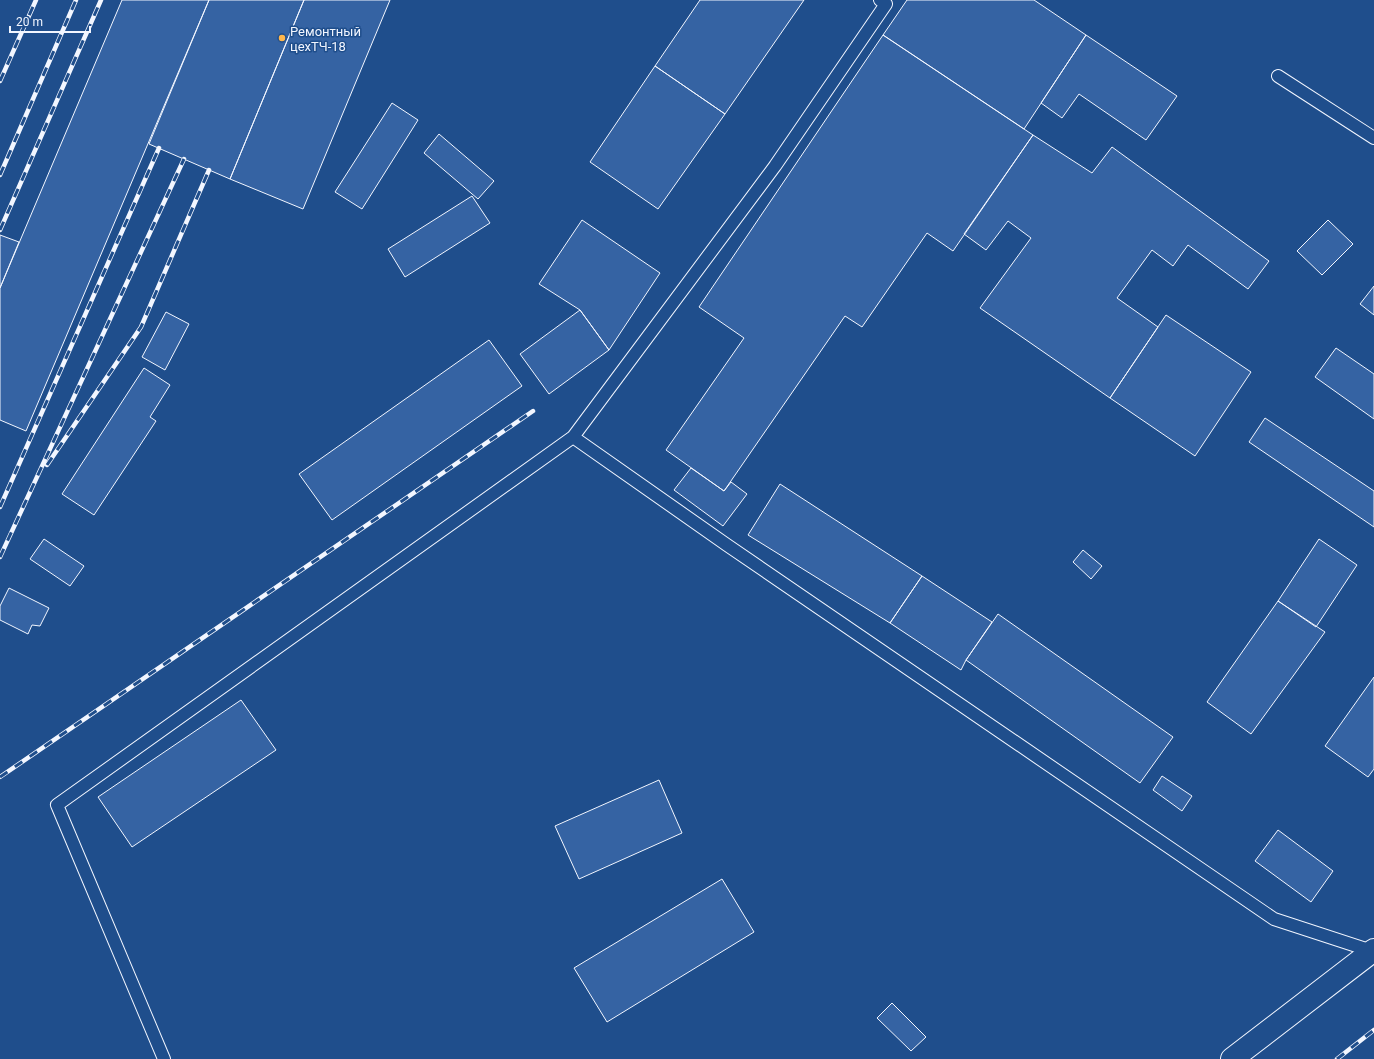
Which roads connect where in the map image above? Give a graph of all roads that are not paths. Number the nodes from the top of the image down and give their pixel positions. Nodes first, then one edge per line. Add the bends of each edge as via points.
1 (880, 0) edge
2 (1278, 76) dead end
3 (1374, 138) edge
4 (573, 437) junction
5 (1373, 951) edge
6 (164, 1059) edge
7 (1232, 1059) edge

1 - 4 lane via 886,4 775,166
2 - 3 lane
4 - 5 lane via 1274,919
4 - 6 lane via 56,805
5 - 7 street

